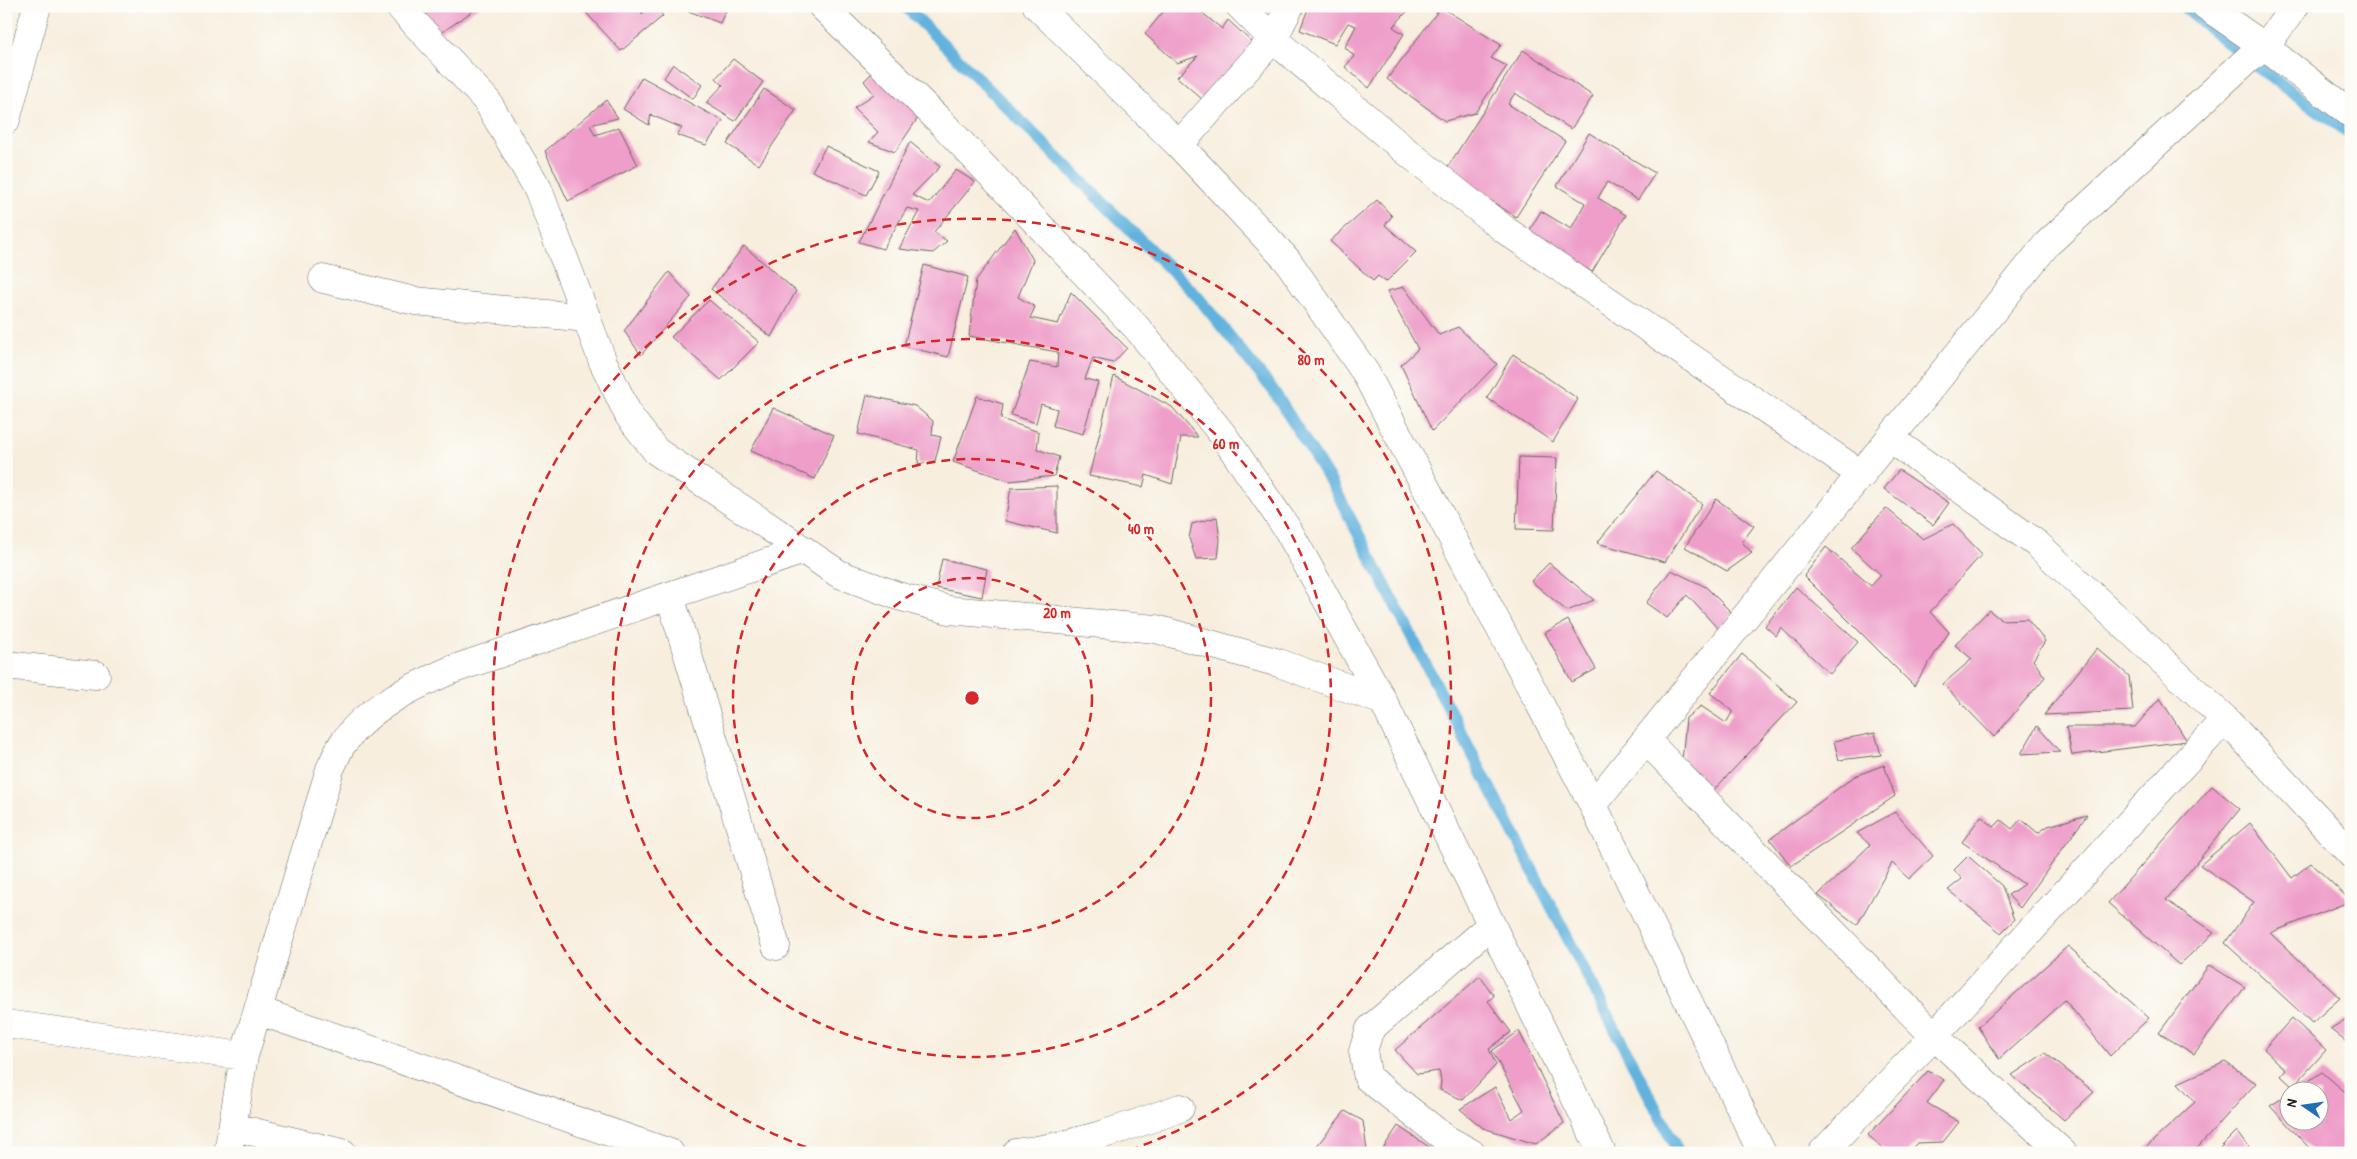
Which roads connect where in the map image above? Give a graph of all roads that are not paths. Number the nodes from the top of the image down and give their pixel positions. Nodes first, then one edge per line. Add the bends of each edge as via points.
1 (37, 6) edge
2 (399, 6) edge
3 (822, 6) edge
4 (1037, 6) edge
5 (1240, 6) edge
6 (1290, 6) edge
7 (2206, 6) edge
8 (2294, 6) edge
9 (1273, 39) junction
10 (2266, 47) junction
11 (2351, 114) edge
12 (6, 120) edge
13 (1180, 145) junction
14 (323, 279) dead end
15 (587, 318) junction
16 (1891, 439) junction
17 (1862, 475) junction
18 (804, 550) junction
19 (670, 596) junction
20 (6, 664) edge
21 (96, 675) dead end
22 (1383, 701) junction
23 (2224, 719) junction
24 (1646, 740) junction
25 (1594, 805) junction
26 (2351, 854) edge
27 (1492, 926) junction
28 (776, 946) dead end
29 (259, 1011) junction
30 (6, 1024) edge
31 (1934, 1036) junction
32 (244, 1056) junction
33 (1180, 1108) dead end
34 (231, 1140) edge
35 (344, 1153) edge
36 (670, 1153) edge
37 (1016, 1153) edge
38 (1471, 1153) edge
39 (1602, 1153) edge
40 (1762, 1153) edge
41 (1822, 1153) edge
42 (2063, 1153) edge

1 - 12 street
2 - 15 street via 487,101 538,189
3 - 22 street via 942,122 1137,328 1223,435 1288,530
4 - 13 street
5 - 9 street
6 - 9 street
7 - 10 street
8 - 10 street
9 - 13 street
9 - 17 street via 1505,230
10 - 11 street
10 - 16 street via 2248,59 2047,244
13 - 25 street via 1287,260 1365,372
14 - 15 street via 431,304
15 - 18 street via 602,362 629,416 656,451
16 - 17 street
16 - 23 street via 2037,544
17 - 24 street
18 - 19 street
18 - 22 street via 839,574 898,596 949,610 1156,629 1279,663
19 - 28 street
19 - 29 street via 451,670 406,690 366,718 343,742 330,769
20 - 21 street
22 - 27 street
23 - 26 street
23 - 31 street
24 - 25 street
24 - 31 street
25 - 40 street
27 - 38 street via 1370,1029 1363,1051 1368,1078 1446,1139
27 - 39 street
29 - 32 street
29 - 36 street
30 - 32 street
31 - 41 street
31 - 42 street
32 - 34 street
33 - 37 street via 1122,1130
34 - 35 street

